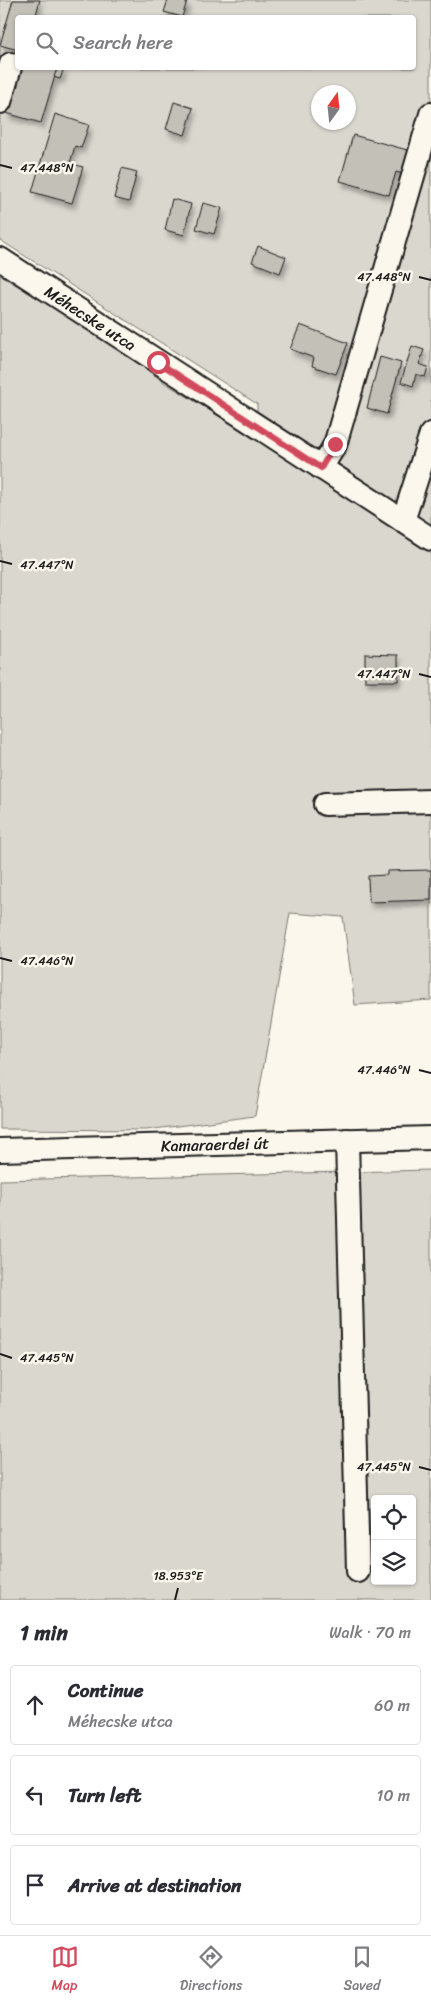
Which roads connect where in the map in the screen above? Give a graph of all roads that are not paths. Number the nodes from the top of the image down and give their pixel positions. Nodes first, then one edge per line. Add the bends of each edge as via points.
1 (11, 64) dead end
2 (0, 102) edge
3 (431, 114) edge
4 (0, 259) edge
5 (431, 434) edge
6 (321, 468) junction
7 (404, 522) junction
8 (431, 539) edge
9 (431, 801) edge
10 (325, 804) dead end
11 (431, 1138) edge
12 (347, 1140) junction
13 (0, 1150) edge
14 (358, 1571) dead end

1 - 2 street
3 - 6 street via 335,444
4 - 6 street, Méhecske utca
5 - 7 street
6 - 7 street, Méhecske utca
7 - 8 street, Méhecske utca
9 - 10 street
11 - 12 street, Kamaraerdei út
12 - 13 street, Kamaraerdei út
12 - 14 street

